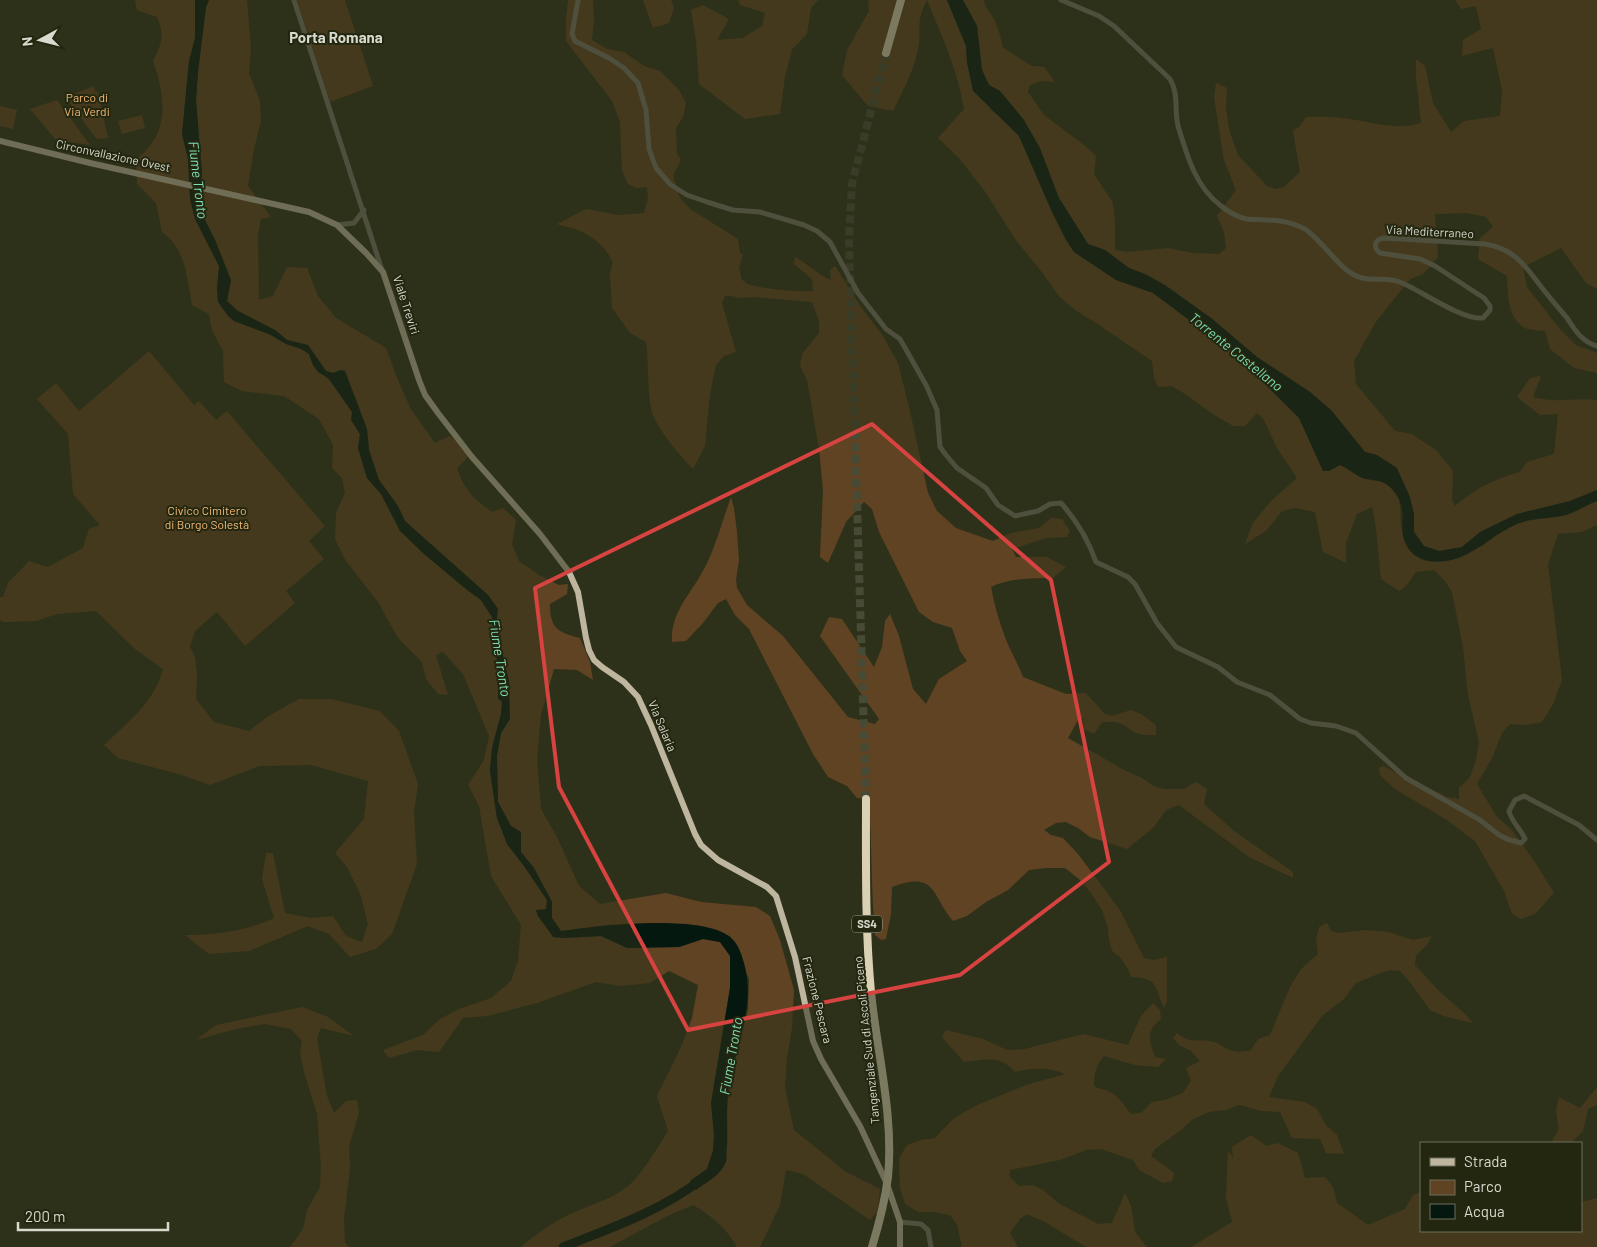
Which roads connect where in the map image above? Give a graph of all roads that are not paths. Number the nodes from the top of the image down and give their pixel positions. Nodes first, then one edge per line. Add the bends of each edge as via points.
1 (294, 0) edge
2 (578, 0) edge
3 (901, 0) edge
4 (1061, 0) edge
5 (886, 53) tunnel mouth
6 (0, 141) edge
7 (364, 210) junction
8 (337, 225) junction
9 (383, 272) junction
10 (1597, 346) edge
11 (571, 576) joint
12 (675, 787) joint
13 (866, 799) tunnel mouth
14 (1597, 840) edge
15 (900, 1222) junction
16 (872, 1247) edge
17 (900, 1247) edge
18 (931, 1247) edge

1 - 7 street, Viale Treviri
2 - 14 street via 572,34 575,41 609,58 638,82 646,110 649,150 656,168 671,185 687,195 734,210 785,218 817,231 830,242 858,293 886,329 900,339 926,385 937,410 940,448 957,468 986,488 998,505 1015,516 1061,503 1089,542 1096,562 1128,577 1135,584 1157,623 1176,647 1218,667 1237,682 1270,695 1300,719 1356,733 1406,778 1480,820 1507,840 1521,843 1525,839 1509,811 1514,800 1524,796 1579,824
3 - 5 highway
4 - 10 street, Via Mediterraneo via 1114,26 1170,79 1177,98 1178,126 1196,178 1210,196 1233,214 1247,219 1292,223 1306,229 1359,278 1398,281 1473,318 1484,318 1490,310 1484,298 1435,266 1420,259 1380,253 1375,244 1383,238 1498,246 1520,259 1582,338
6 - 8 main road, Circonvallazione Ovest via 309,212
7 - 8 street via 354,223
7 - 9 street, Viale Treviri
8 - 9 main road, Circonvallazione Ovest
9 - 11 main road, Viale Treviri via 425,395 472,458 540,534
11 - 12 main road, Via Salaria via 580,600 589,650 594,660 624,682 638,698
12 - 15 main road, Frazione Pescara via 695,834 711,855 767,887 776,896 795,957 813,1040 872,1151
13 - 16 highway, Tangenziale Sud di Ascoli Piceno / SS4 via 868,955 889,1142 888,1176
15 - 17 main road, Frazione Pescara
15 - 18 street via 921,1224 928,1230

